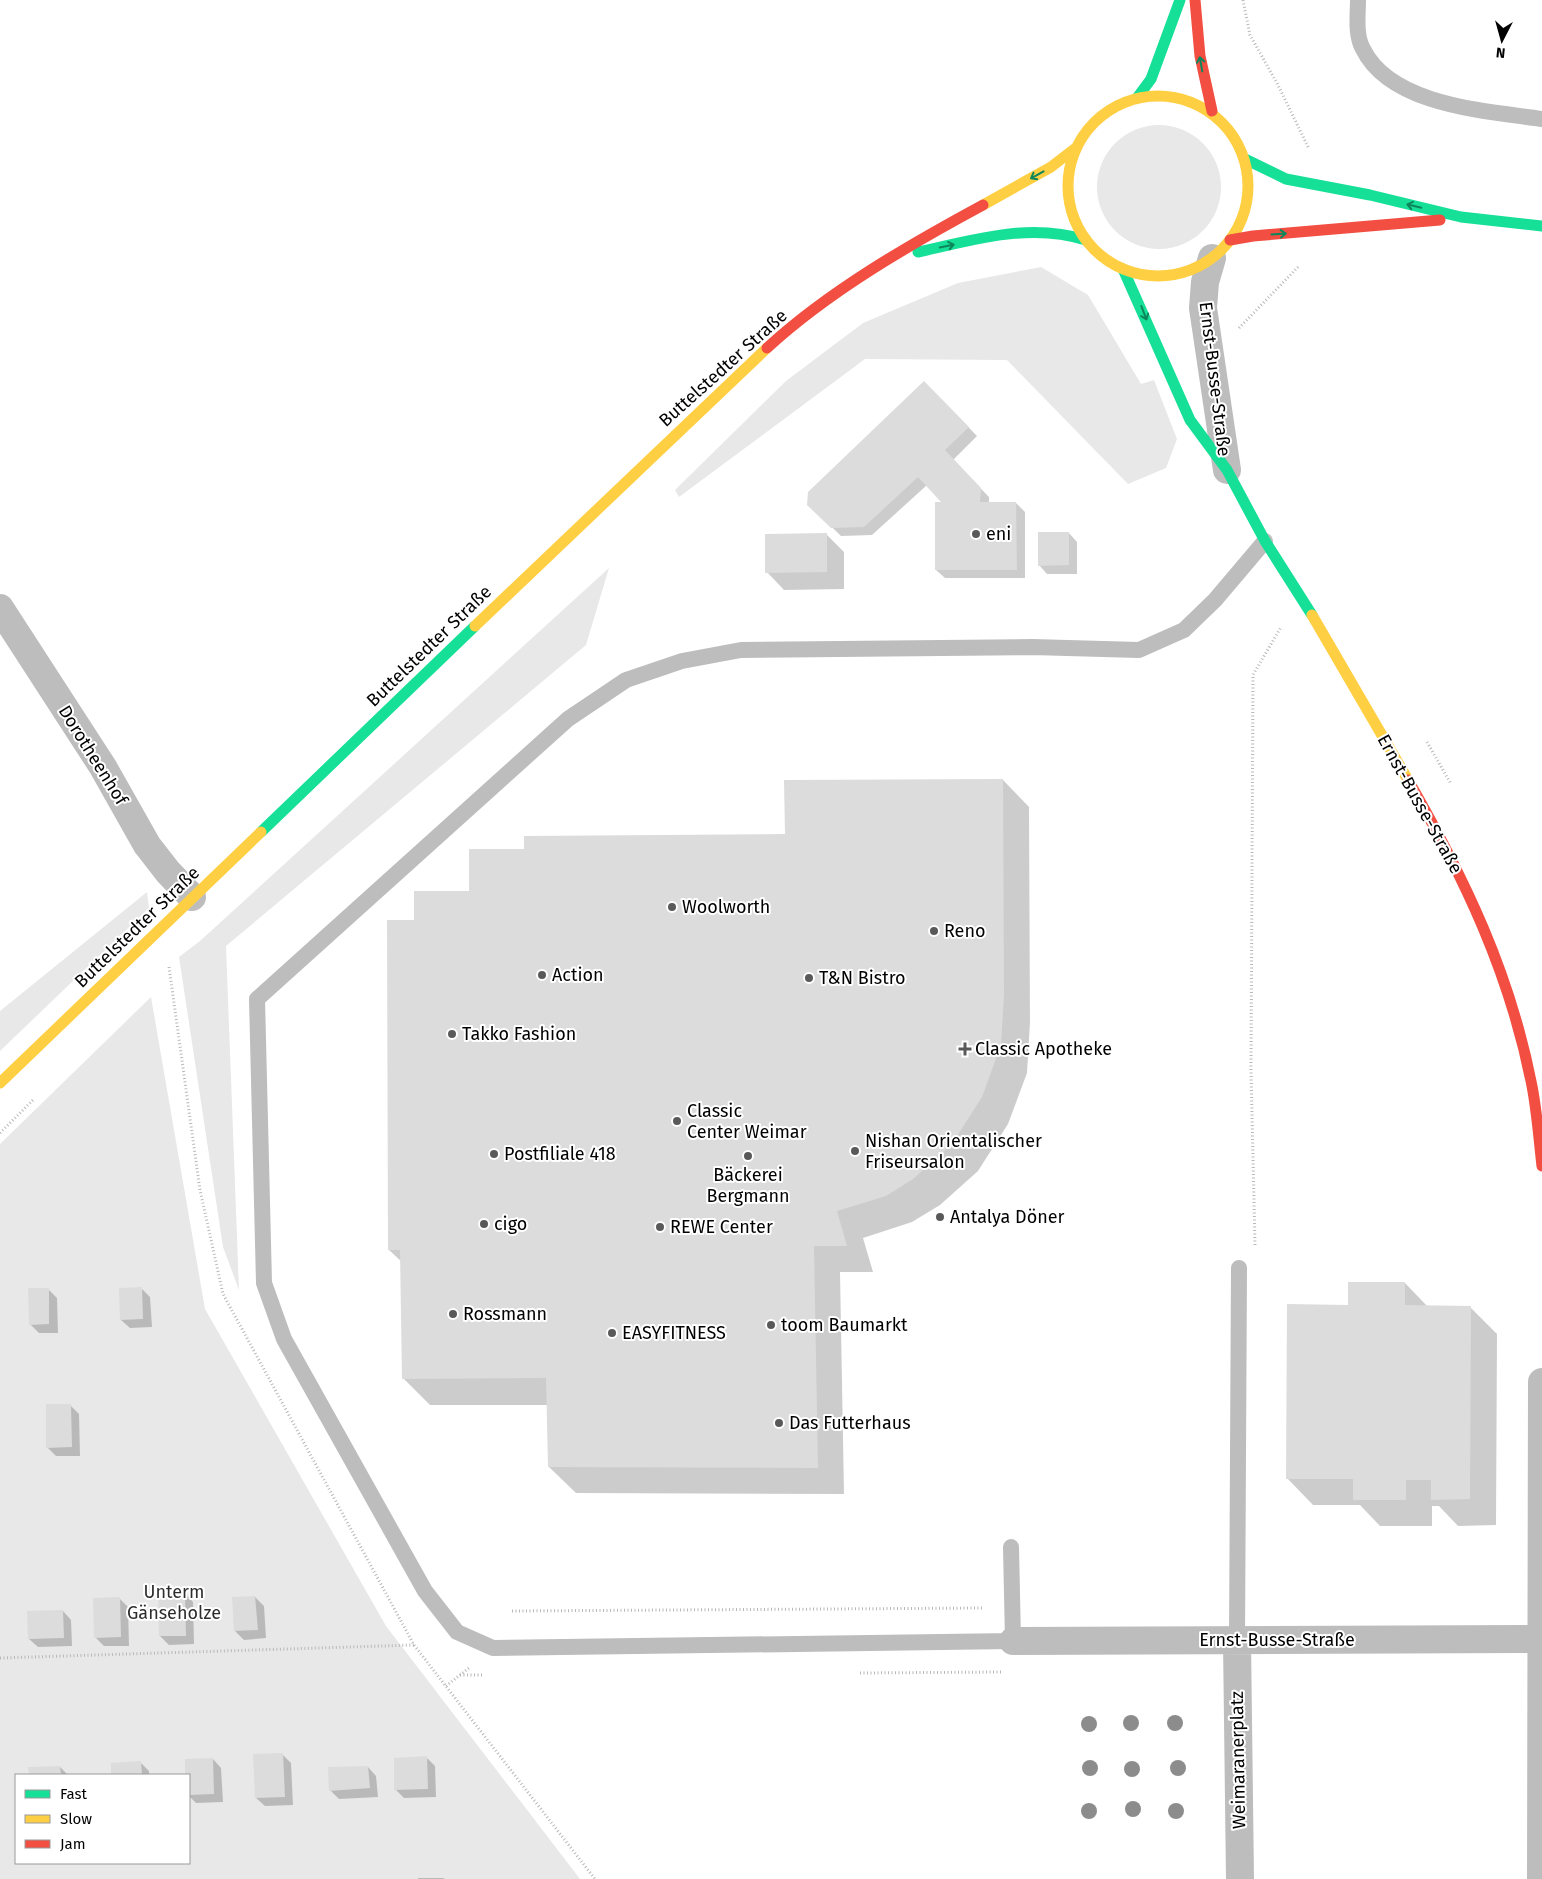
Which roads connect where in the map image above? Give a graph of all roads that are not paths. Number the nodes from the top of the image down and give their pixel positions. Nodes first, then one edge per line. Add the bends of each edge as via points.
1 (1180, 0) edge
2 (1195, 0) edge
3 (1358, 0) edge
4 (1137, 98) junction
5 (1212, 112) junction
6 (1542, 119) edge
7 (1076, 147) junction
8 (1245, 159) junction
9 (1461, 217) junction
10 (1542, 226) edge
11 (1086, 240) junction
12 (1221, 249) junction
13 (899, 256) junction
14 (1123, 269) junction
15 (1227, 470) junction
16 (1265, 541) junction
17 (0, 608) edge
18 (192, 898) junction
19 (0, 1083) edge
20 (1542, 1157) edge
21 (1542, 1166) edge
22 (1239, 1268) road end
23 (1542, 1382) edge
24 (1011, 1547) dead end
25 (1540, 1639) junction
26 (1013, 1640) junction
27 (1237, 1641) junction
28 (1240, 1879) edge
29 (1541, 1879) edge

1 - 4 main road via 1151,79
5 -> 2 main road via 1198,48
3 - 6 lane via 1357,25 1362,48 1372,65 1406,90 1453,107
4 - 5 main road via 1161,96 1185,100
4 - 7 main road via 1101,116
5 - 8 main road via 1236,140
7 - 11 main road via 1070,165 1070,204
7 -> 13 main road, Buttelstedter Straße via 1051,168 968,213
9 -> 8 main road via 1286,179
8 - 12 main road via 1249,180 1248,202 1241,222
9 - 10 main road
12 -> 9 main road via 1252,236
13 -> 11 main road via 1039,231
11 - 14 main road via 1102,257
12 - 14 main road via 1192,270 1169,275 1146,275
12 - 15 street, Ernst-Busse-Straße via 1205,282 1203,308
13 - 18 main road, Buttelstedter Straße via 849,285 785,332
14 -> 15 main road, Ernst-Busse-Straße via 1190,420
15 - 16 main road, Ernst-Busse-Straße
16 - 20 main road, Ernst-Busse-Straße via 1304,601 1442,840 1473,901 1512,1007 1532,1087
16 - 26 lane via 1215,600 1184,630 1139,650 1032,647 741,650 682,661 626,680 568,719 257,998 264,1283 284,1339 425,1591 457,1632 493,1648
17 - 18 street, Dorotheenhof via 103,767 147,845
18 - 19 main road, Buttelstedter Straße
20 - 21 main road, Ernst-Busse-Straße
22 - 27 lane
23 - 25 street
24 - 26 lane
25 - 27 street, Ernst-Busse-Straße
25 - 29 street
26 - 27 street, Ernst-Busse-Straße
27 - 28 street, Weimaranerplatz

